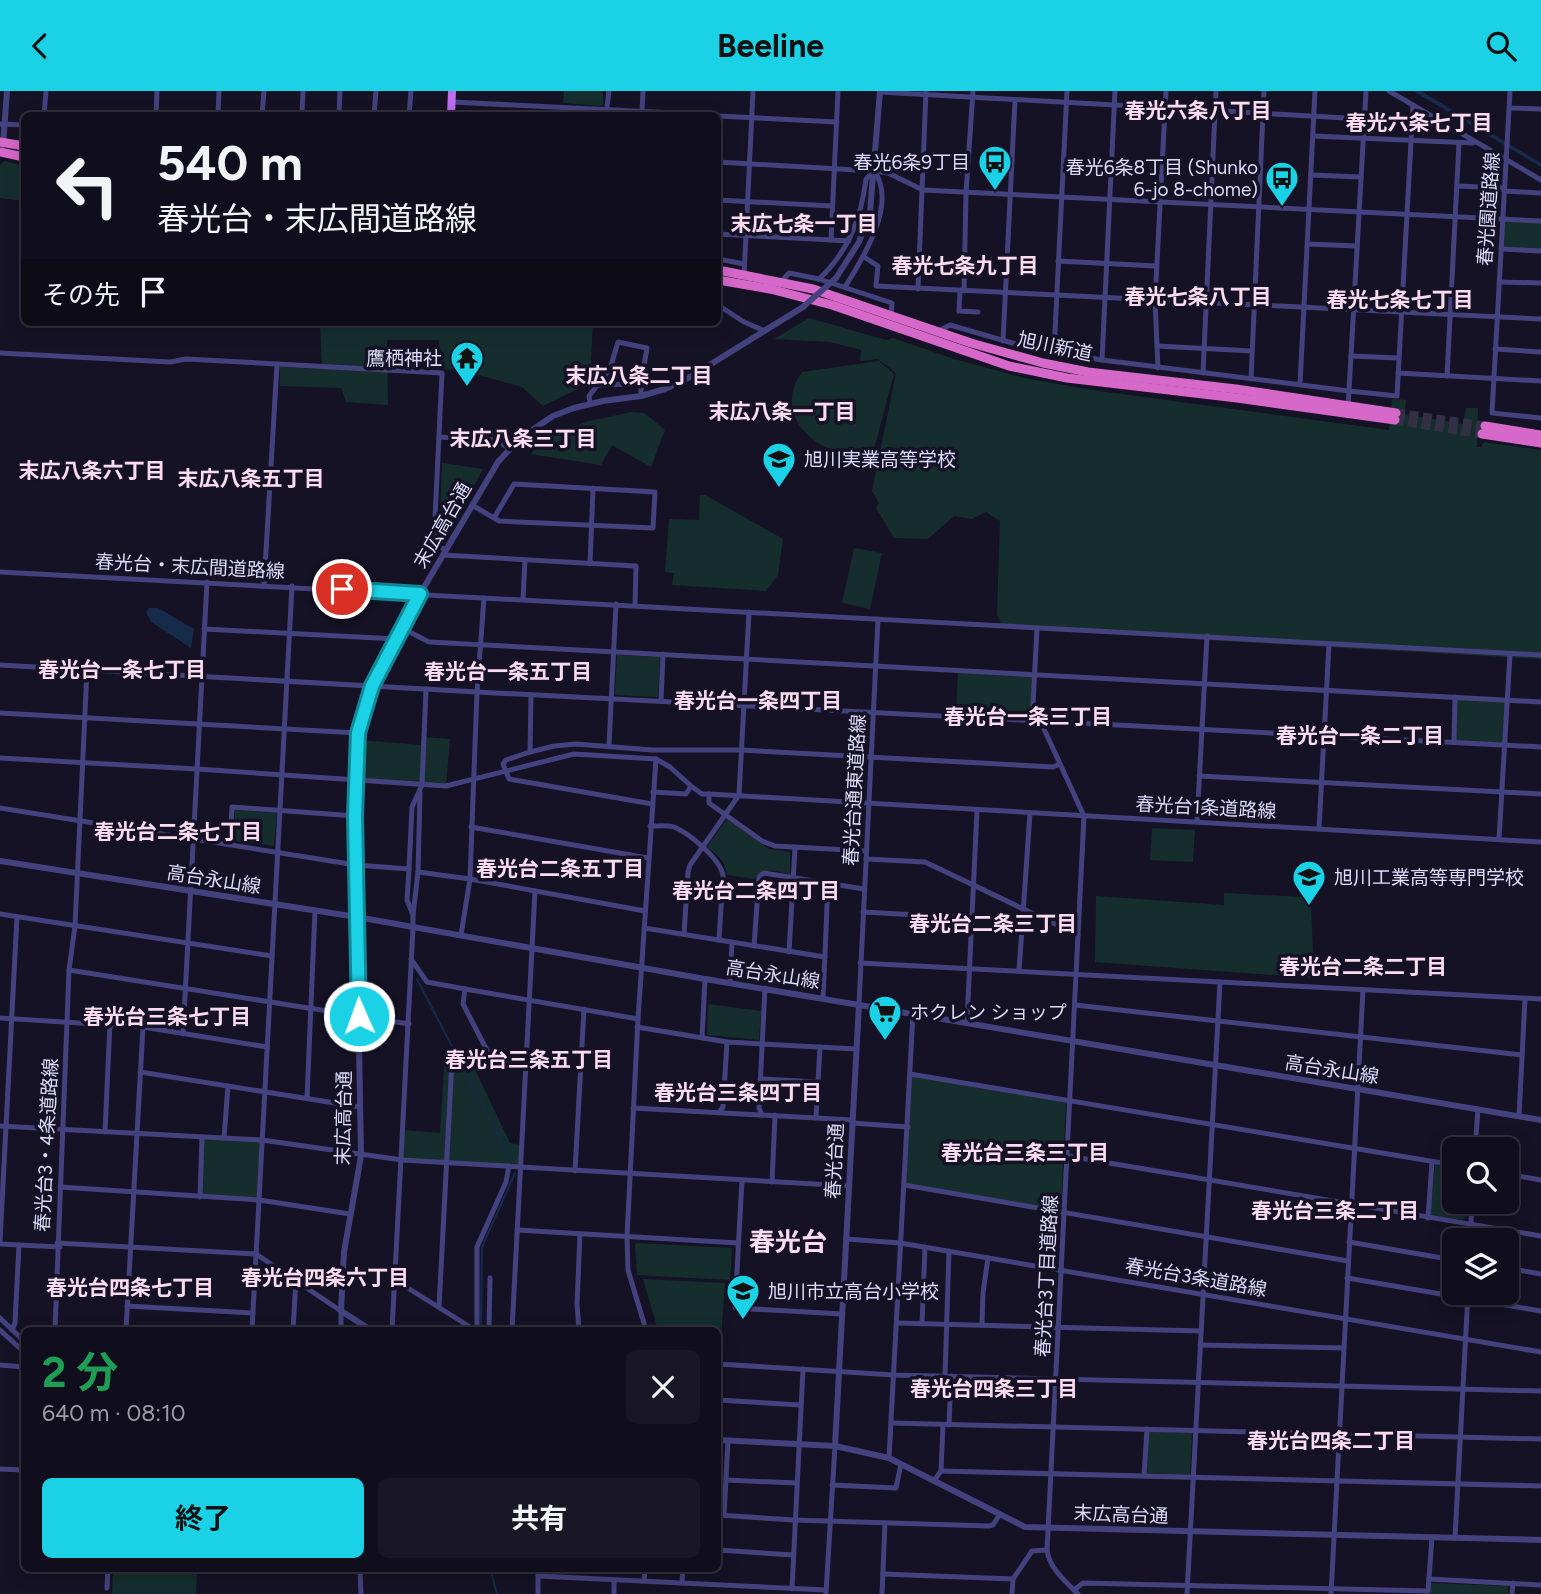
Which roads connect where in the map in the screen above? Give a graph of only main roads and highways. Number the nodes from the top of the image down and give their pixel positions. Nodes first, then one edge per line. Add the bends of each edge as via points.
1 (452, 91) edge
2 (451, 112) edge
3 (21, 146) edge
4 (1, 149) edge
5 (21, 156) edge
6 (721, 271) edge
7 (721, 281) edge
8 (1541, 435) edge
9 (1541, 443) edge

1 - 2 main road
3 - 4 highway
4 - 5 highway
6 - 7 highway, 旭川新道 via 839,297 1003,353 1088,372 1348,405 1395,416 1021,369 832,305
8 - 9 highway via 1483,430

